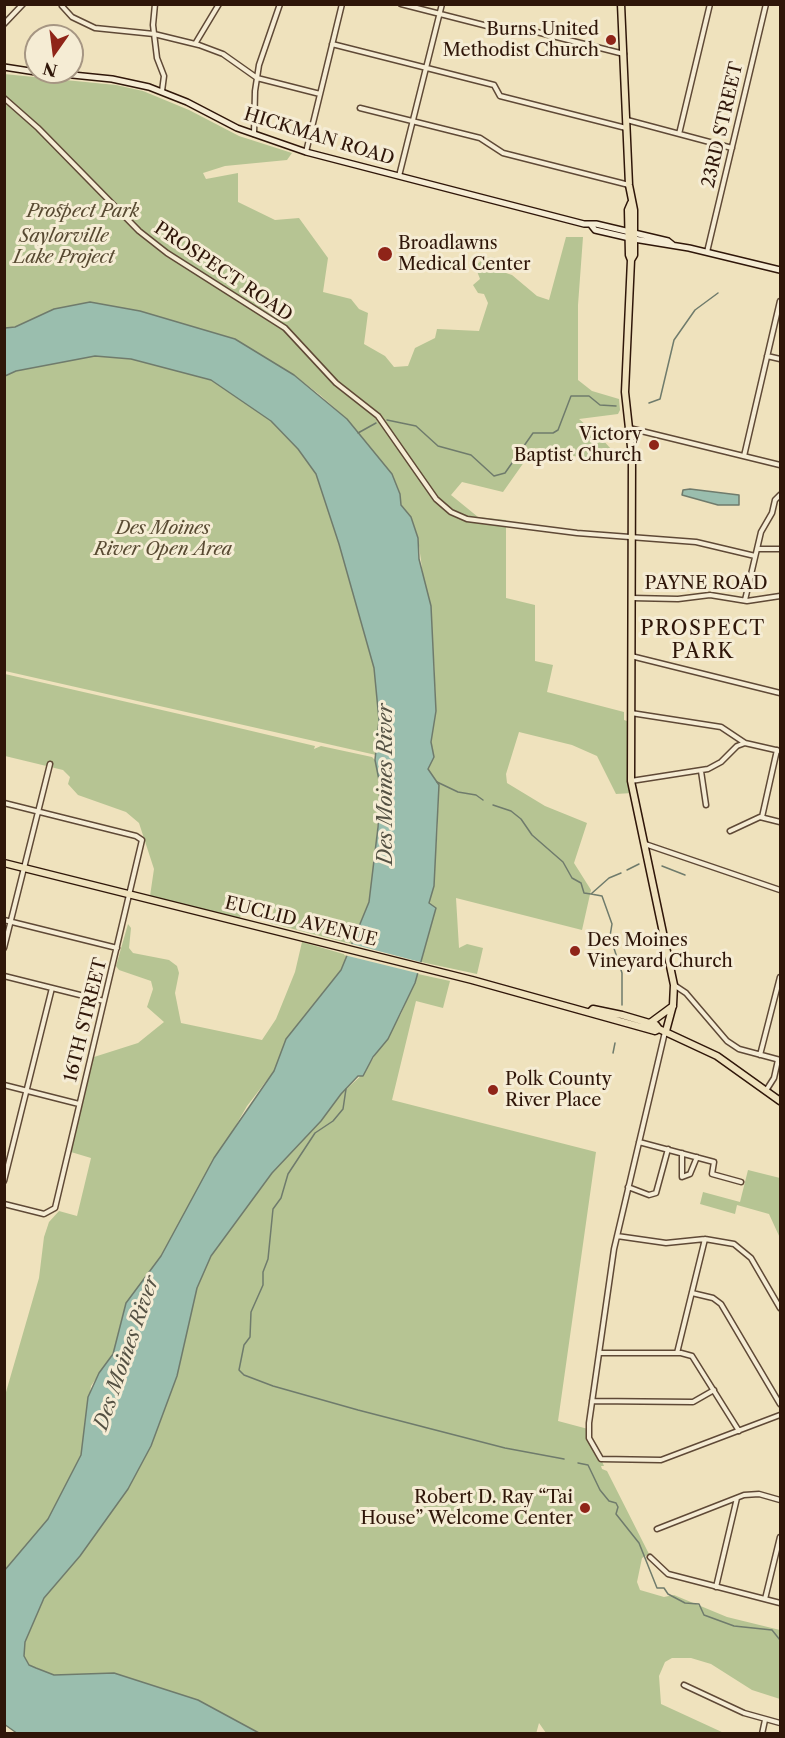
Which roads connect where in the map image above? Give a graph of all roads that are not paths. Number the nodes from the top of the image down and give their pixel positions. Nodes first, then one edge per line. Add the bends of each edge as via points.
1 (22, 4) edge
2 (56, 4) edge
3 (155, 4) edge
4 (219, 4) edge
5 (280, 4) edge
6 (342, 4) edge
7 (401, 4) edge
8 (442, 4) edge
9 (621, 4) edge
10 (710, 4) edge
11 (766, 4) edge
12 (63, 5) edge
13 (440, 14) junction
14 (4, 24) edge
15 (154, 34) junction
16 (195, 44) junction
17 (332, 44) junction
18 (624, 54) junction
19 (4, 67) edge
20 (426, 68) junction
21 (24, 70) edge
22 (84, 76) edge
23 (256, 78) junction
24 (162, 91) junction
25 (320, 94) junction
26 (4, 98) edge
27 (360, 108) dead end
28 (626, 120) junction
29 (413, 121) junction
30 (626, 128) junction
31 (254, 134) junction
32 (679, 134) junction
33 (732, 148) junction
34 (306, 152) junction
35 (399, 176) junction
36 (629, 185) junction
37 (632, 236) junction
38 (707, 252) junction
39 (780, 270) edge
40 (780, 301) edge
41 (767, 356) junction
42 (780, 359) edge
43 (628, 428) junction
44 (744, 456) junction
45 (780, 465) edge
46 (780, 495) edge
47 (632, 539) junction
48 (757, 549) junction
49 (780, 549) edge
50 (755, 556) junction
51 (780, 597) edge
52 (631, 598) junction
53 (745, 600) junction
54 (631, 656) junction
55 (780, 693) edge
56 (630, 713) junction
57 (745, 743) junction
58 (779, 750) edge
59 (50, 764) dead end
60 (701, 771) junction
61 (631, 781) junction
62 (4, 803) edge
63 (706, 805) dead end
64 (38, 812) junction
65 (762, 817) junction
66 (780, 822) edge
67 (730, 831) dead end
68 (644, 844) junction
69 (4, 863) edge
70 (24, 867) junction
71 (780, 890) edge
72 (130, 894) junction
73 (4, 920) edge
74 (11, 922) junction
75 (4, 948) edge
76 (117, 948) junction
77 (4, 976) edge
78 (780, 977) edge
79 (675, 985) junction
80 (52, 988) junction
81 (104, 1001) junction
82 (673, 1005) junction
83 (590, 1012) junction
84 (650, 1023) junction
85 (662, 1030) junction
86 (760, 1055) junction
87 (779, 1060) edge
88 (4, 1085) edge
89 (767, 1089) junction
90 (27, 1091) junction
91 (780, 1101) edge
92 (79, 1104) junction
93 (639, 1142) junction
94 (668, 1149) junction
95 (681, 1153) junction
96 (697, 1157) junction
97 (4, 1181) edge
98 (741, 1182) dead end
99 (628, 1187) junction
100 (4, 1204) edge
101 (617, 1236) junction
102 (705, 1239) junction
103 (692, 1293) junction
104 (780, 1308) edge
105 (599, 1353) junction
106 (676, 1353) junction
107 (714, 1390) junction
108 (592, 1401) junction
109 (780, 1404) edge
110 (780, 1415) edge
111 (739, 1431) junction
112 (738, 1497) junction
113 (780, 1500) edge
114 (657, 1528) dead end
115 (780, 1538) edge
116 (650, 1557) dead end
117 (716, 1587) junction
118 (765, 1599) junction
119 (780, 1603) edge
120 (684, 1685) dead end
121 (765, 1720) junction
122 (780, 1723) edge
123 (762, 1734) edge

1 - 14 street
2 - 12 street
3 - 15 street
4 - 16 street
5 - 23 street
6 - 17 street
7 - 13 street
8 - 13 street
9 - 18 main road
10 - 32 street
11 - 33 street, 23RD STREET
12 - 15 street via 72,17 96,28
13 - 18 street via 502,30 513,26
13 - 20 street
15 - 16 street
15 - 24 street via 164,76
16 - 23 street via 223,54
17 - 20 street
17 - 25 street
18 - 28 main road
19 - 21 main road
20 - 29 street
20 - 30 street via 494,85 500,96
22 - 24 main road, HICKMAN ROAD
23 - 25 street
23 - 31 street
24 - 31 main road, HICKMAN ROAD
25 - 34 street
26 - 47 street, PROSPECT ROAD via 139,231 285,328 336,383 378,416 436,499 451,512 466,519
27 - 29 street
28 - 30 main road
28 - 32 street
29 - 35 street
29 - 36 street via 480,138 503,153
30 - 36 main road
31 - 34 main road, HICKMAN ROAD
32 - 33 street
33 - 38 street, 23RD STREET
34 - 35 main road, HICKMAN ROAD
35 - 37 main road, HICKMAN ROAD
36 - 37 main road
37 - 38 main road, HICKMAN ROAD
37 - 43 main road via 625,392
38 - 39 main road, HICKMAN ROAD
40 - 41 street
41 - 42 street
41 - 44 street
43 - 44 street
43 - 47 main road
44 - 45 street
46 - 48 street
47 - 50 street, PROSPECT ROAD via 696,542
47 - 52 main road
48 - 49 street
48 - 50 street
50 - 53 street
51 - 53 street, PAYNE ROAD
52 - 53 street, PAYNE ROAD via 710,595
52 - 54 main road
54 - 55 street
54 - 56 main road
56 - 57 street via 721,727
56 - 61 main road
57 - 58 street
57 - 60 street via 715,766
58 - 65 street
59 - 64 street
60 - 61 street
60 - 63 street
61 - 68 main road
62 - 64 street
64 - 70 street
64 - 72 street, 16TH STREET via 142,840
65 - 66 street
65 - 67 street
68 - 71 street
68 - 79 main road
69 - 70 main road, EUCLID AVENUE
70 - 72 main road, EUCLID AVENUE
70 - 74 street
72 - 76 street, 16TH STREET
72 - 83 main road, EUCLID AVENUE
73 - 74 street
74 - 75 street
74 - 76 street
76 - 81 street, 16TH STREET
77 - 80 street
78 - 86 street
79 - 82 main road
79 - 86 street via 722,1036 739,1048
80 - 81 street
80 - 90 street
81 - 92 street, 16TH STREET
82 - 84 main road
82 - 85 main road
83 - 84 main road, EUCLID AVENUE via 593,1009
83 - 85 main road, EUCLID AVENUE
84 - 85 main road, EUCLID AVENUE
85 - 89 main road via 708,1051
85 - 93 street
86 - 87 street
87 - 89 street
88 - 90 street
89 - 91 main road
90 - 92 street
90 - 97 street
92 - 100 street, 16TH STREET via 55,1208 44,1214
93 - 94 street
93 - 99 street
94 - 95 street
94 - 99 street via 656,1193 649,1195
95 - 96 street
95 - 96 street via 682,1176 690,1174
96 - 98 street via 714,1162 712,1174
99 - 101 street
101 - 102 street via 674,1243
101 - 105 street
102 - 103 street
102 - 104 street via 724,1241 746,1252
103 - 106 street
103 - 109 street via 721,1304
105 - 106 street
105 - 108 street
106 - 107 street via 696,1360
107 - 108 street via 693,1402
107 - 111 street
108 - 111 street via 588,1432 598,1457 605,1460 662,1460
110 - 111 street
112 - 113 street via 754,1494
112 - 114 street
112 - 117 street
115 - 118 street
116 - 117 street via 668,1574
117 - 118 street
118 - 119 street
120 - 121 street
121 - 122 street
121 - 123 street

